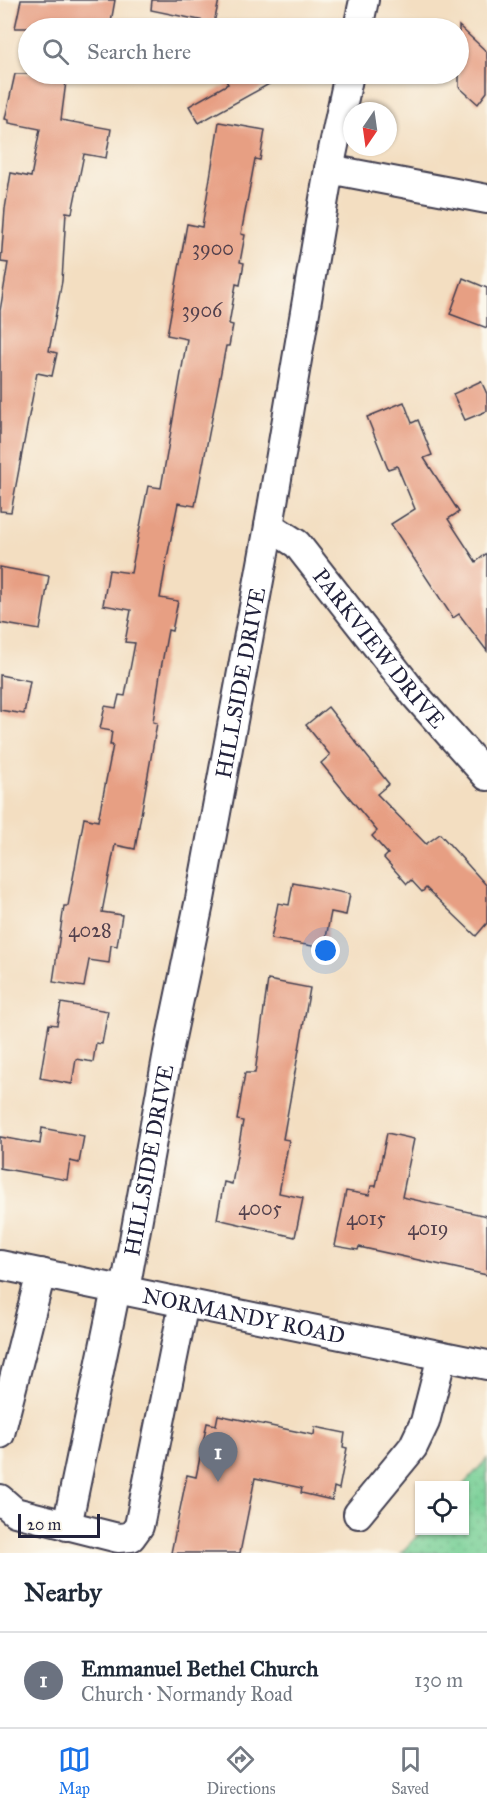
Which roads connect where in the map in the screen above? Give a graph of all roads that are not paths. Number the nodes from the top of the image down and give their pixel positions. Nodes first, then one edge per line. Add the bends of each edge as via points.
1 (364, 0) edge
2 (360, 18) edge
3 (347, 84) edge
4 (329, 169) junction
5 (487, 199) edge
6 (269, 525) junction
7 (487, 776) edge
8 (0, 1265) edge
9 (41, 1273) junction
10 (121, 1289) junction
11 (184, 1303) junction
12 (442, 1356) junction
13 (487, 1365) edge
14 (0, 1434) edge
15 (0, 1499) edge
16 (358, 1514) dead end
17 (67, 1526) junction

1 - 2 street
3 - 4 street, HILLSIDE DRIVE
4 - 5 street
4 - 6 street, HILLSIDE DRIVE
6 - 7 street, PARKVIEW DRIVE via 297,544 415,695
6 - 10 street, HILLSIDE DRIVE via 200,899
8 - 9 street, NORMANDY ROAD
9 - 10 street, NORMANDY ROAD
9 - 14 street
10 - 11 street, NORMANDY ROAD
10 - 17 street, HILLSIDE DRIVE
11 - 12 street, NORMANDY ROAD
11 - 17 street via 139,1526 131,1537 118,1538
12 - 13 street, NORMANDY ROAD
12 - 16 street via 425,1422 413,1447
15 - 17 street via 15,1512

